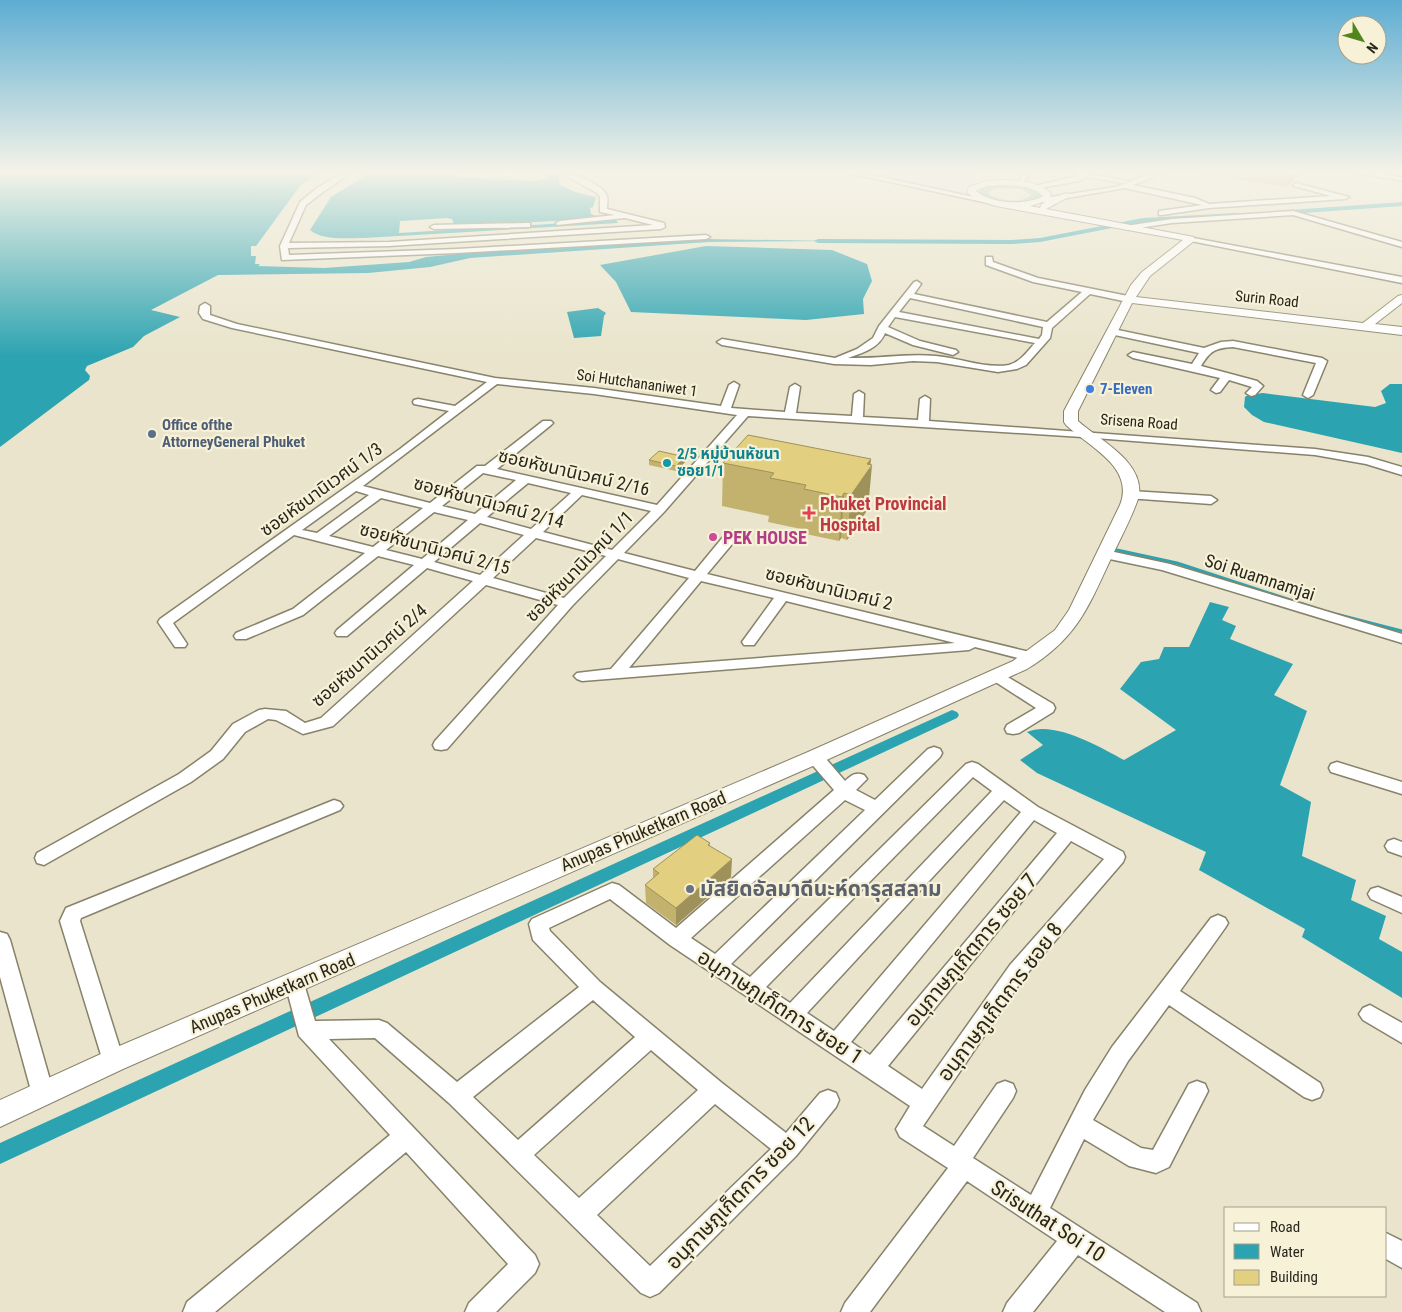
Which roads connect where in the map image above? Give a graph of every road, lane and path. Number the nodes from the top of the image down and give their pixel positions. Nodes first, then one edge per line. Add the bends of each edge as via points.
1 (289, 234) edge
2 (549, 234) edge
3 (642, 234) edge
4 (1166, 234) edge
5 (1365, 234) edge
6 (536, 235) junction
7 (706, 237) dead end
8 (1190, 239) junction
9 (645, 240) junction
10 (1402, 245) edge
11 (284, 246) junction
12 (540, 246) junction
13 (989, 259) dead end
14 (1402, 280) edge
15 (917, 284) dead end
16 (1135, 287) junction
17 (1087, 292) junction
18 (908, 295) junction
19 (1402, 298) edge
20 (1128, 299) junction
21 (1174, 304) junction
22 (205, 306) dead end
23 (893, 314) junction
24 (1120, 317) junction
25 (1049, 325) junction
26 (1366, 326) junction
27 (882, 328) junction
28 (1402, 331) edge
29 (1113, 332) junction
30 (722, 342) dead end
31 (1042, 342) junction
32 (915, 344) junction
33 (1205, 351) junction
34 (1132, 355) dead end
35 (913, 358) junction
36 (834, 361) junction
37 (1013, 367) junction
38 (1196, 368) junction
39 (1228, 376) junction
40 (495, 380) junction
41 (734, 385) dead end
42 (795, 387) dead end
43 (1216, 390) dead end
44 (1251, 393) dead end
45 (859, 394) dead end
46 (1308, 395) dead end
47 (925, 399) dead end
48 (418, 402) dead end
49 (458, 410) junction
50 (725, 410) junction
51 (745, 413) junction
52 (790, 416) junction
53 (857, 420) junction
54 (547, 423) dead end
55 (923, 424) junction
56 (1082, 434) junction
57 (484, 470) junction
58 (1402, 471) edge
59 (526, 479) junction
60 (354, 486) junction
61 (580, 491) junction
62 (379, 493) junction
63 (1131, 495) junction
64 (1211, 500) dead end
65 (432, 507) junction
66 (660, 509) junction
67 (478, 519) junction
68 (292, 531) junction
69 (533, 533) junction
70 (733, 534) dead end
71 (319, 538) junction
72 (376, 552) junction
73 (616, 554) junction
74 (1105, 554) junction
75 (426, 564) junction
76 (699, 576) junction
77 (484, 580) junction
78 (783, 596) junction
79 (567, 603) junction
80 (342, 633) dead end
81 (241, 636) dead end
82 (1402, 640) edge
83 (749, 642) dead end
84 (180, 644) dead end
85 (983, 645) junction
86 (1033, 657) junction
87 (617, 672) junction
88 (582, 676) dead end
89 (996, 676) junction
90 (1013, 728) dead end
91 (441, 746) dead end
92 (934, 753) dead end
93 (815, 757) junction
94 (1337, 768) dead end
95 (851, 785) junction
96 (1402, 788) edge
97 (1003, 790) junction
98 (334, 806) dead end
99 (877, 809) junction
100 (1032, 811) junction
101 (1069, 831) junction
102 (44, 858) dead end
103 (1378, 894) dead end
104 (1402, 906) edge
105 (1218, 923) dead end
106 (677, 939) junction
107 (0, 940) edge
108 (717, 965) junction
109 (295, 983) junction
110 (593, 988) junction
111 (752, 988) junction
112 (1167, 993) junction
113 (1370, 1014) dead end
114 (792, 1015) junction
115 (307, 1030) junction
116 (1402, 1034) edge
117 (650, 1037) junction
118 (836, 1044) junction
119 (113, 1061) junction
120 (873, 1068) junction
121 (714, 1090) junction
122 (1312, 1090) dead end
123 (1005, 1091) dead end
124 (1197, 1092) dead end
125 (43, 1094) junction
126 (457, 1096) junction
127 (828, 1100) dead end
128 (925, 1103) junction
129 (0, 1114) edge
130 (1079, 1124) junction
131 (406, 1137) junction
132 (788, 1148) junction
133 (518, 1155) junction
134 (961, 1164) junction
135 (1035, 1212) junction
136 (579, 1215) junction
137 (1075, 1239) junction
138 (1387, 1246) edge
139 (1402, 1255) edge
140 (1177, 1309) edge
141 (196, 1311) edge
142 (478, 1312) edge
143 (854, 1312) edge
144 (1016, 1312) edge

1 - 11 street
2 - 6 street
3 - 9 street
4 - 8 street
5 - 10 street
6 - 11 street via 389,244
6 - 12 street
7 - 9 street
8 - 14 street
8 - 16 street, Srisena Road via 1146,274
9 - 12 street
11 - 12 street via 284,258
13 - 17 street via 989,263 1036,280
15 - 18 street
16 - 20 street, Srisena Road
16 - 21 street via 1149,298
17 - 20 street
17 - 25 street
18 - 23 street
18 - 25 street
19 - 26 street
20 - 21 street, Surin Road
20 - 24 street, Srisena Road
21 - 24 street via 1147,306
21 - 26 street, Surin Road
22 - 40 street, Soi Hutchananiwet 1 via 206,317 229,325
23 - 27 street
23 - 31 street
24 - 29 street, Srisena Road
25 - 31 street
26 - 28 street, Surin Road
27 - 32 street
27 - 36 street via 878,340
29 - 33 street
29 - 56 street, Srisena Road via 1071,411 1071,422
30 - 36 street
31 - 37 street via 1022,363
32 - 35 street via 909,352
32 - 37 street
33 - 38 street
33 - 46 street via 1233,344 1322,361
34 - 38 street
35 - 36 street
35 - 37 street via 937,358 998,369
38 - 39 street
39 - 43 street
39 - 44 street via 1258,386
40 - 49 street, ซอยหัชนานิเวศน์ 1/3
40 - 50 street, Soi Hutchananiwet 1
41 - 50 street
42 - 52 street
45 - 53 street
47 - 55 street
48 - 49 street
49 - 60 street, ซอยหัชนานิเวศน์ 1/3
50 - 51 street, Soi Hutchananiwet 1
51 - 52 street, Soi Hutchananiwet 1
51 - 66 street, ซอยหัชนานิเวศน์ 1/1
52 - 53 street, Soi Hutchananiwet 1
53 - 55 street, Soi Hutchananiwet 1
54 - 57 street
55 - 56 street, Soi Hutchananiwet 1
56 - 58 street, Srisena Road via 1315,452 1368,461
56 - 63 street via 1127,471 1133,488
57 - 59 street, ซอยหัชนานิเวศน์ 2/16
57 - 65 street
59 - 61 street, ซอยหัชนานิเวศน์ 2/16
59 - 67 street
60 - 62 street, ซอยหัชนานิเวศน์ 2/14
60 - 68 street, ซอยหัชนานิเวศน์ 1/3
61 - 66 street, ซอยหัชนานิเวศน์ 2/16
61 - 69 street, ซอยหัชนานิเวศน์ 2/4
62 - 65 street, ซอยหัชนานิเวศน์ 2/14
62 - 71 street
63 - 64 street
63 - 74 street, Anupas Phuketkarn Road
65 - 67 street, ซอยหัชนานิเวศน์ 2/14
65 - 72 street
66 - 73 street, ซอยหัชนานิเวศน์ 1/1
67 - 69 street, ซอยหัชนานิเวศน์ 2/14
67 - 75 street
68 - 71 street, ซอยหัชนานิเวศน์ 2/15
68 - 84 street, ซอยหัชนานิเวศน์ 1/3 via 165,622
69 - 73 street, ซอยหัชนานิเวศน์ 2/14
69 - 77 street, ซอยหัชนานิเวศน์ 2/4
70 - 76 street
71 - 72 street, ซอยหัชนานิเวศน์ 2/15
72 - 75 street, ซอยหัชนานิเวศน์ 2/15
72 - 81 street via 298,612
73 - 76 street, ซอยหัชนานิเวศน์ 2
73 - 79 street, ซอยหัชนานิเวศน์ 1/1
74 - 82 street, Soi Ruamnamjai via 1173,569
74 - 86 street, Anupas Phuketkarn Road via 1078,610 1061,634
75 - 77 street, ซอยหัชนานิเวศน์ 2/15
75 - 80 street
76 - 78 street, ซอยหัชนานิเวศน์ 2
76 - 87 street
77 - 79 street, ซอยหัชนานิเวศน์ 2/15
77 - 102 street, ซอยหัชนานิเวศน์ 2/4 via 327,722 303,729 280,715 265,714 239,728 217,756 185,778
78 - 83 street
78 - 85 street, ซอยหัชนานิเวศน์ 2
79 - 91 street, ซอยหัชนานิเวศน์ 1/1
85 - 86 street, ซอยหัชนานิเวศน์ 2
85 - 87 street
86 - 89 street, Anupas Phuketkarn Road
87 - 88 street
89 - 90 street via 1047,708
89 - 93 street, Anupas Phuketkarn Road
92 - 99 street
93 - 95 street
93 - 109 street, Anupas Phuketkarn Road
94 - 96 street
95 - 99 street
95 - 106 street
97 - 100 street
97 - 111 street via 972,768
97 - 114 street
98 - 119 street via 73,913 70,921
99 - 108 street
100 - 101 street
100 - 118 street
101 - 120 street, อนุภาษภูเก็ตการ ซอย 7
101 - 128 street, อนุภาษภูเก็ตการ ซอย 8 via 1116,856 1017,971
103 - 104 street
105 - 112 street
106 - 108 street, อนุภาษภูเก็ตการ ซอย 1
106 - 110 street, อนุภาษภูเก็ตการ ซอย 1 via 612,890 539,924 540,934
107 - 125 street
108 - 111 street, อนุภาษภูเก็ตการ ซอย 1
109 - 115 street
109 - 119 street, Anupas Phuketkarn Road
110 - 117 street
110 - 126 street
111 - 114 street, อนุภาษภูเก็ตการ ซอย 1
112 - 122 street
112 - 130 street via 1120,1054
113 - 116 street
114 - 118 street, อนุภาษภูเก็ตการ ซอย 1
115 - 126 street via 379,1029
115 - 131 street
117 - 121 street
117 - 133 street
118 - 120 street, อนุภาษภูเก็ตการ ซอย 1
119 - 125 street, Anupas Phuketkarn Road
120 - 128 street, อนุภาษภูเก็ตการ ซอย 1
121 - 132 street
121 - 136 street
123 - 134 street
124 - 130 street via 1161,1159 1156,1162 1137,1158
125 - 129 street, Anupas Phuketkarn Road
126 - 133 street
127 - 132 street, อนุภาษภูเก็ตการ ซอย 12
128 - 134 street, Srisuthat Soi 10 via 908,1129
130 - 135 street
131 - 141 street
131 - 142 street via 526,1264
132 - 136 street, อนุภาษภูเก็ตการ ซอย 12 via 650,1284
133 - 136 street
134 - 135 street, Srisuthat Soi 10
134 - 143 street
135 - 137 street, Srisuthat Soi 10
137 - 140 street, Srisuthat Soi 10
137 - 144 street
138 - 139 street

